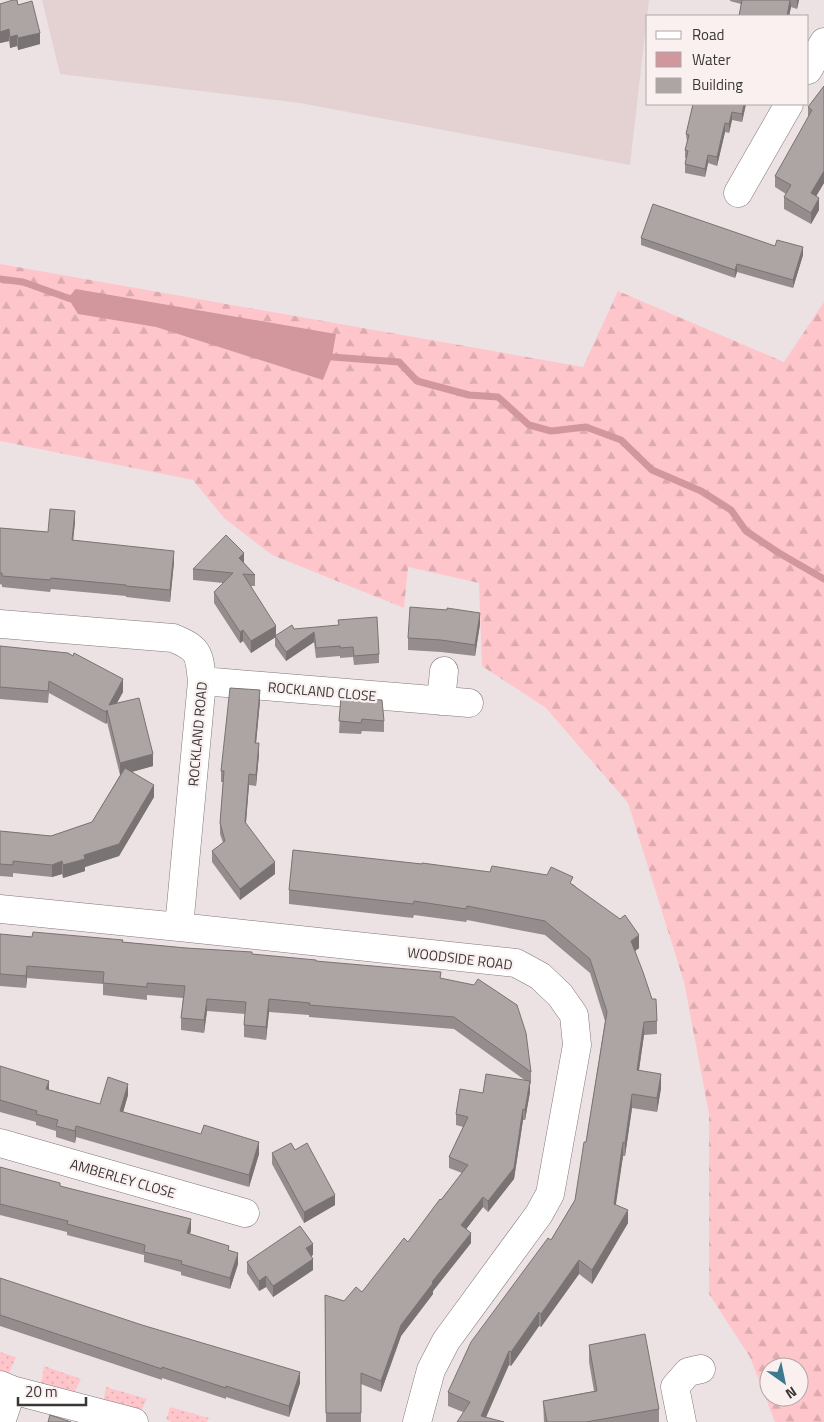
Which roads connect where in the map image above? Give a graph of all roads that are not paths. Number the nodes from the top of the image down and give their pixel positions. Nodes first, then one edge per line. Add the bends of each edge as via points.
1 (824, 42) edge
2 (809, 68) edge
3 (788, 105) edge
4 (738, 193) dead end
5 (0, 624) edge
6 (444, 671) dead end
7 (202, 682) junction
8 (441, 701) junction
9 (470, 703) dead end
10 (0, 909) edge
11 (179, 927) junction
12 (0, 1144) edge
13 (246, 1213) dead end
14 (701, 1369) dead end
15 (6, 1388) edge
16 (1, 1422) edge
17 (134, 1422) edge
18 (417, 1422) edge
19 (682, 1422) edge

1 - 2 street
3 - 4 street
5 - 7 street, ROCKLAND ROAD via 173,638 190,645 200,658
6 - 8 street
7 - 8 street, ROCKLAND CLOSE
7 - 11 street, ROCKLAND ROAD
8 - 9 street, ROCKLAND CLOSE
10 - 11 street, WOODSIDE ROAD
11 - 18 street, WOODSIDE ROAD via 516,963 540,976 560,995 574,1015 577,1045 550,1194 539,1214 446,1341 431,1370
12 - 13 street, AMBERLEY CLOSE
14 - 19 street via 688,1372 674,1387
15 - 16 street
15 - 17 street

